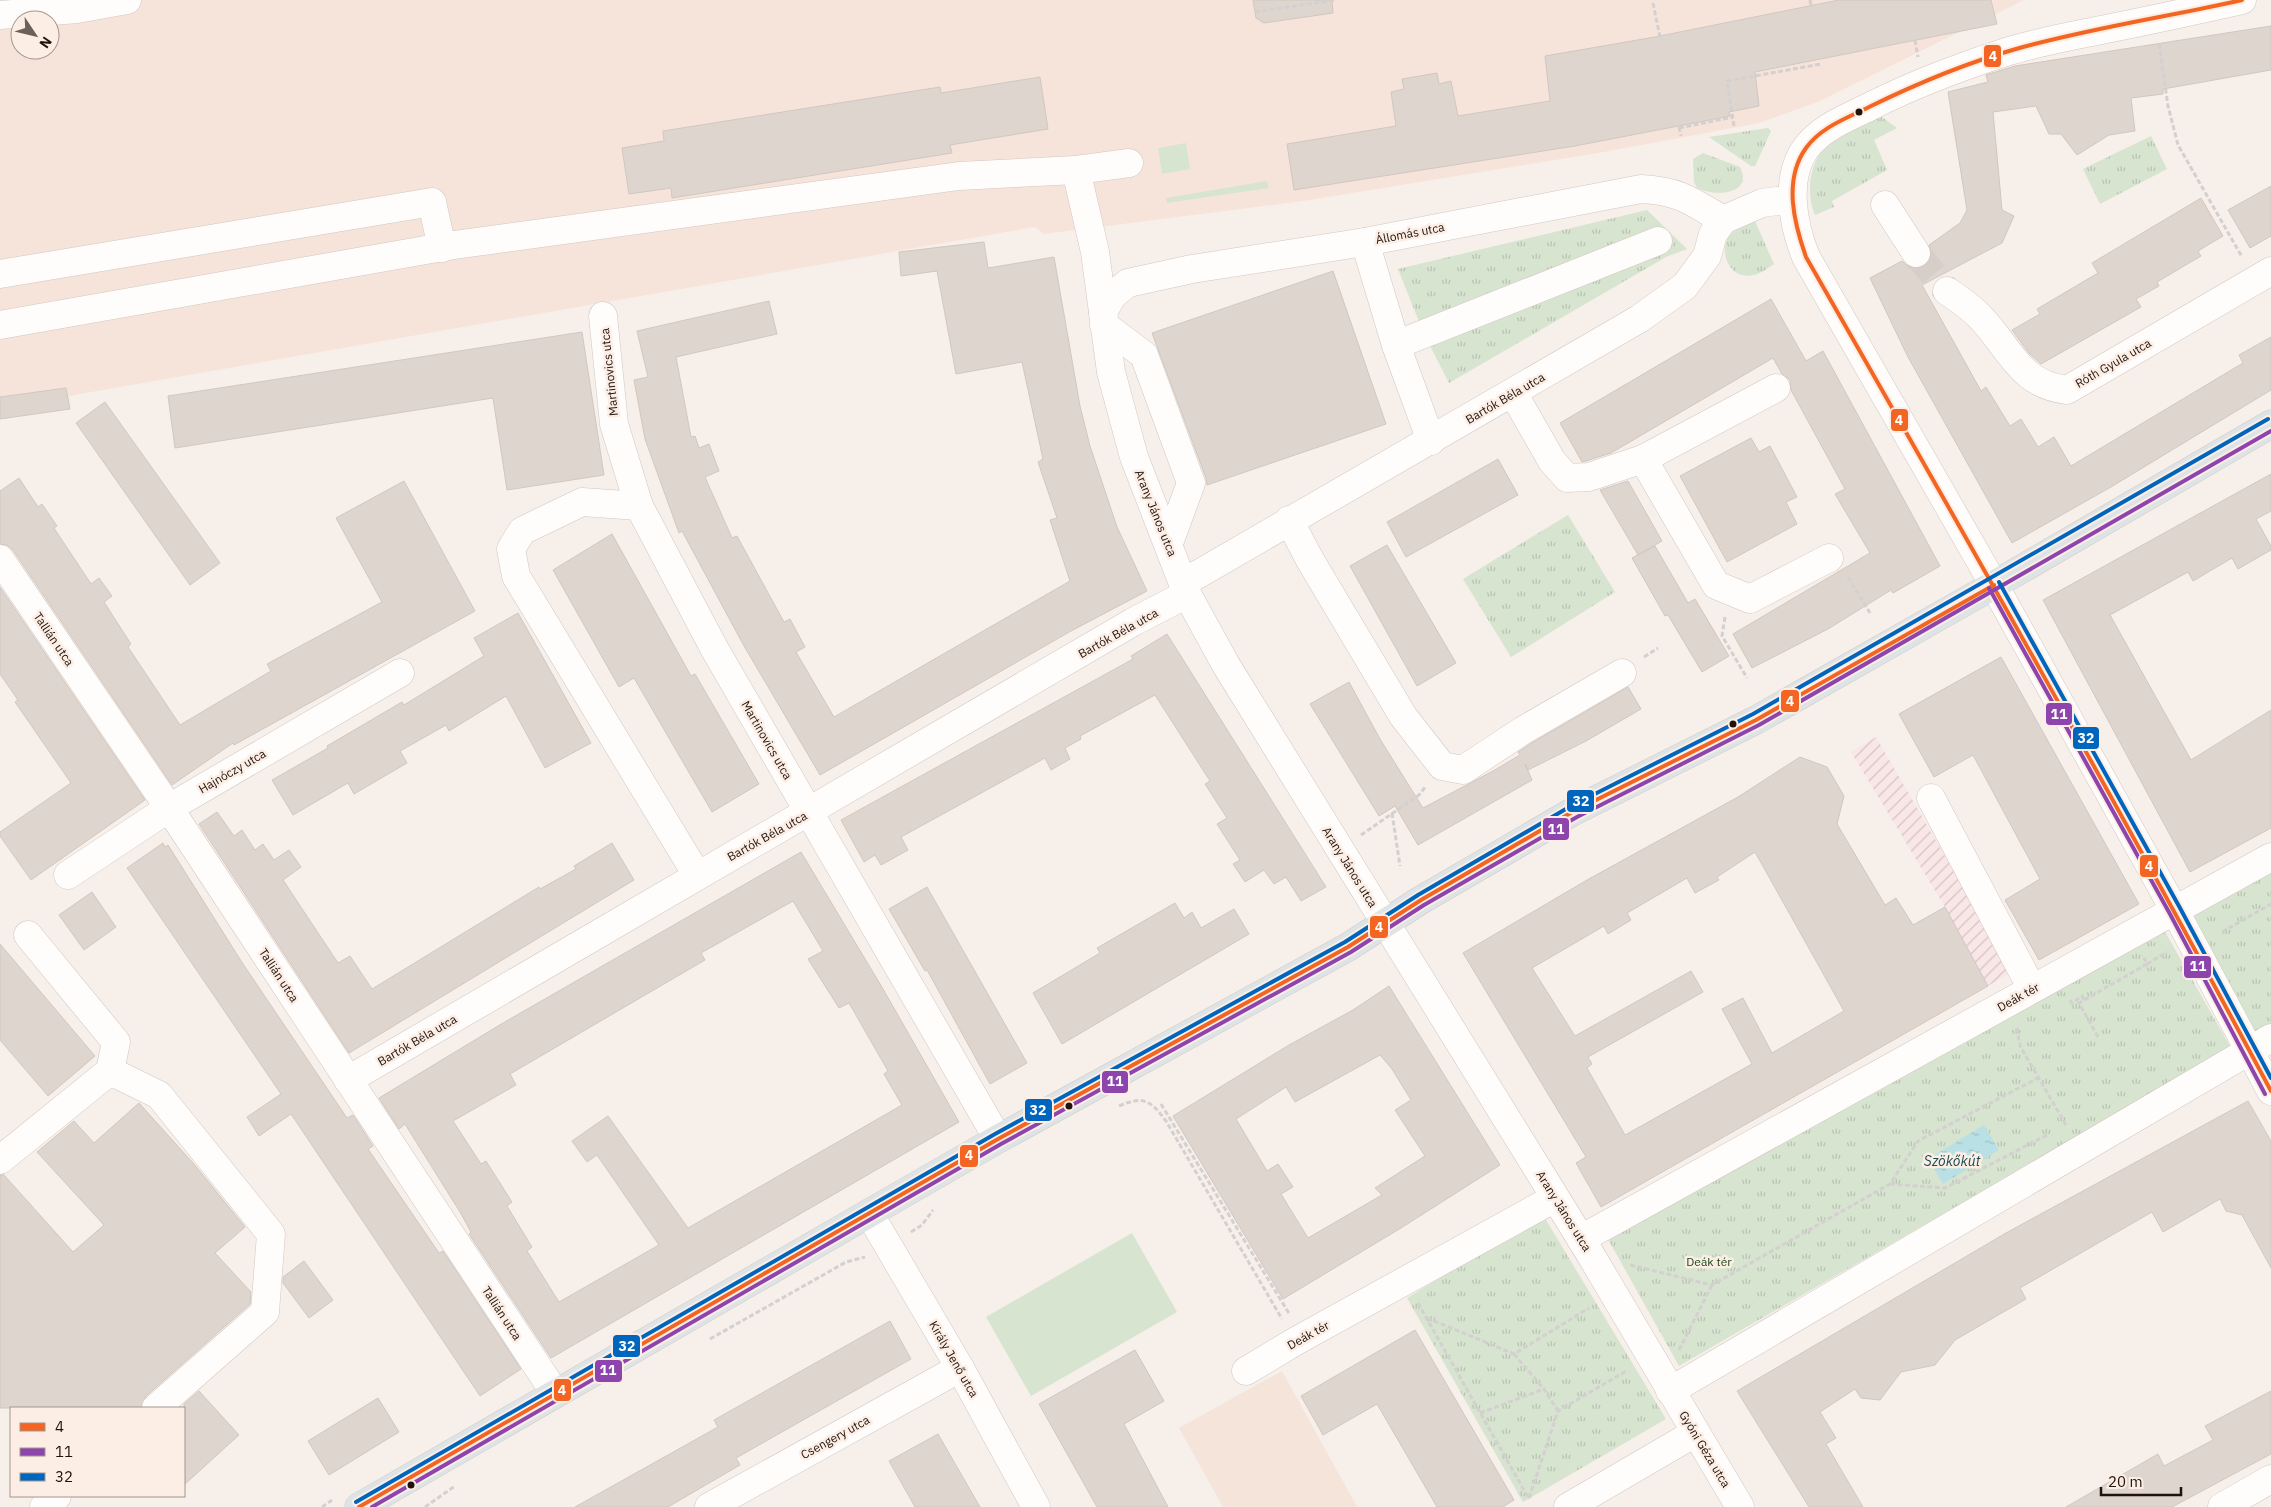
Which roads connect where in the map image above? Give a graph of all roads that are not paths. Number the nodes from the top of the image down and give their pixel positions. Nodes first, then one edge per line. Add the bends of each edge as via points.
1 (127, 0) edge
2 (2242, 0) edge
3 (0, 15) edge
4 (1129, 163) dead end
5 (1076, 170) junction
6 (1885, 205) dead end
7 (1786, 209) junction
8 (1723, 220) junction
9 (1658, 241) dead end
10 (1366, 242) junction
11 (442, 248) junction
12 (1916, 253) tunnel mouth
13 (0, 274) edge
14 (2263, 276) edge
15 (1947, 291) tunnel mouth
16 (603, 316) dead end
17 (1104, 318) junction
18 (0, 326) edge
19 (1396, 345) junction
20 (1776, 388) dead end
21 (1513, 393) junction
22 (2271, 424) edge
23 (1431, 441) junction
24 (1643, 459) junction
25 (639, 506) junction
26 (1289, 520) junction
27 (1168, 543) junction
28 (1828, 558) road end
29 (0, 559) edge
30 (1994, 585) junction
31 (1185, 589) junction
32 (400, 673) dead end
33 (1622, 673) dead end
34 (1931, 798) dead end
35 (169, 808) junction
36 (808, 813) junction
37 (2271, 857) edge
38 (68, 875) dead end
39 (697, 876) junction
40 (2175, 911) junction
41 (1386, 924) junction
42 (28, 935) dead end
43 (2032, 989) junction
44 (2260, 1044) edge
45 (110, 1071) junction
46 (348, 1080) junction
47 (2271, 1091) edge
48 (998, 1138) junction
49 (0, 1160) edge
50 (1555, 1198) junction
51 (869, 1213) junction
52 (1581, 1240) junction
53 (960, 1368) junction
54 (1246, 1372) dead end
55 (1670, 1391) junction
56 (555, 1393) junction
57 (157, 1407) edge
58 (1695, 1433) junction
59 (2271, 1479) edge
60 (56, 1497) edge
61 (44, 1507) edge
62 (359, 1507) edge
63 (710, 1507) edge
64 (1036, 1507) edge
65 (1568, 1507) edge
66 (1740, 1507) edge
67 (2222, 1507) edge

1 - 3 street via 77,9
2 - 7 street via 2006,52 1895,94 1838,122 1806,148 1798,161
4 - 5 street
5 - 11 street via 959,176
5 - 17 street, Arany János utca via 1095,252
6 - 12 street
7 - 8 street via 1762,203
7 - 30 street via 1806,256
8 - 10 street, Állomás utca via 1678,194 1641,188
8 - 21 street, Bartók Béla utca via 1713,234 1707,256 1686,286 1639,319
9 - 19 street
10 - 17 street, Állomás utca via 1192,269 1128,283 1113,295
10 - 19 street
11 - 13 street via 432,202
11 - 18 street
14 - 15 street, Róth Gyula utca via 2068,390 2042,384 2030,376 1982,319
16 - 25 street, Martinovics utca via 614,424
17 - 27 street, Arany János utca via 1112,372 1134,457
17 - 27 street via 1144,355 1190,483
19 - 23 street
20 - 24 street
21 - 23 street, Bartók Béla utca
21 - 24 street via 1552,461 1567,478 1589,477
22 - 30 main road
23 - 26 street, Bartók Béla utca
24 - 28 street via 1716,585 1750,599
25 - 36 street, Martinovics utca via 714,648
25 - 39 street via 582,502 522,531 511,549 516,576
26 - 31 street, Bartók Béla utca
26 - 33 street via 1403,716 1442,766 1463,770 1522,731
27 - 31 street, Arany János utca
29 - 35 street, Tallián utca
30 - 40 street
30 - 41 main road via 1756,720 1574,811 1421,900
31 - 36 street, Bartók Béla utca
31 - 41 street, Arany János utca via 1226,665
32 - 35 street, Hajnóczy utca
34 - 43 street
35 - 38 street, Hajnóczy utca
35 - 46 street, Tallián utca
36 - 39 street, Bartók Béla utca
36 - 48 street, Martinovics utca
37 - 40 street, Deák tér
39 - 46 street, Bartók Béla utca
40 - 43 street, Deák tér
40 - 44 street
41 - 48 main road
41 - 50 street, Arany János utca
42 - 45 street via 116,1042
43 - 52 street, Deák tér
44 - 47 street
44 - 55 street
45 - 49 street
45 - 57 street via 159,1095 271,1234 265,1312
46 - 56 street, Tallián utca
48 - 51 main road
50 - 52 street, Arany János utca
50 - 54 street, Deák tér
51 - 53 street, Király Jenő utca
51 - 56 main road
52 - 55 street, Arany János utca
53 - 63 street, Csengery utca
53 - 64 street, Király Jenő utca
55 - 58 street, Gyóni Géza utca
56 - 62 main road
58 - 65 street
58 - 66 street, Gyóni Géza utca
59 - 67 street
60 - 61 street

